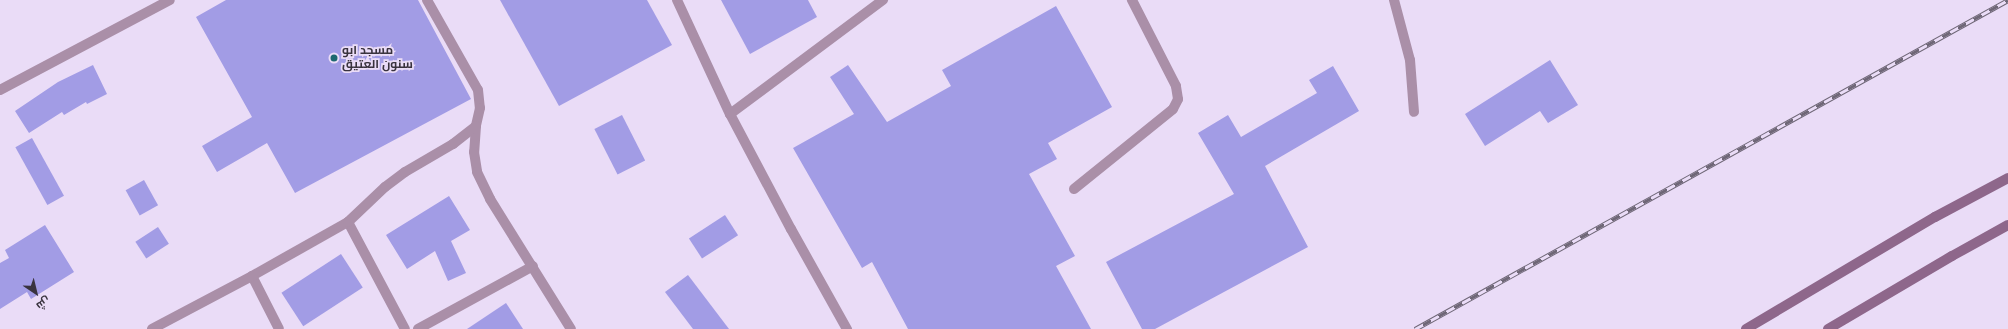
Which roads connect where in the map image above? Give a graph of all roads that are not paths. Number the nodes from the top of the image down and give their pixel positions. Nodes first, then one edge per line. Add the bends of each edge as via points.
1 (170, 0) edge
2 (427, 0) edge
3 (677, 0) edge
4 (882, 0) edge
5 (1132, 0) edge
6 (1394, 0) edge
7 (0, 90) edge
8 (1414, 112) dead end
9 (730, 114) junction
10 (476, 126) junction
11 (2008, 178) edge
12 (1074, 189) dead end
13 (348, 222) junction
14 (2008, 226) edge
15 (533, 266) junction
16 (252, 276) junction
17 (152, 329) edge
18 (279, 329) edge
19 (405, 329) edge
20 (418, 329) edge
21 (571, 329) edge
22 (847, 329) edge
23 (1746, 329) edge
24 (1828, 329) edge

1 - 7 street
2 - 10 street via 478,90 480,108
3 - 9 street
4 - 9 street
5 - 12 street via 1176,86 1178,99 1173,109
6 - 8 street via 1410,60
9 - 22 street
10 - 13 street via 453,144 405,172
10 - 15 street via 474,152 477,172 490,199
11 - 23 main road via 1935,217
13 - 16 street
13 - 19 street
14 - 24 main road
15 - 20 street
15 - 21 street
16 - 17 street
16 - 18 street

